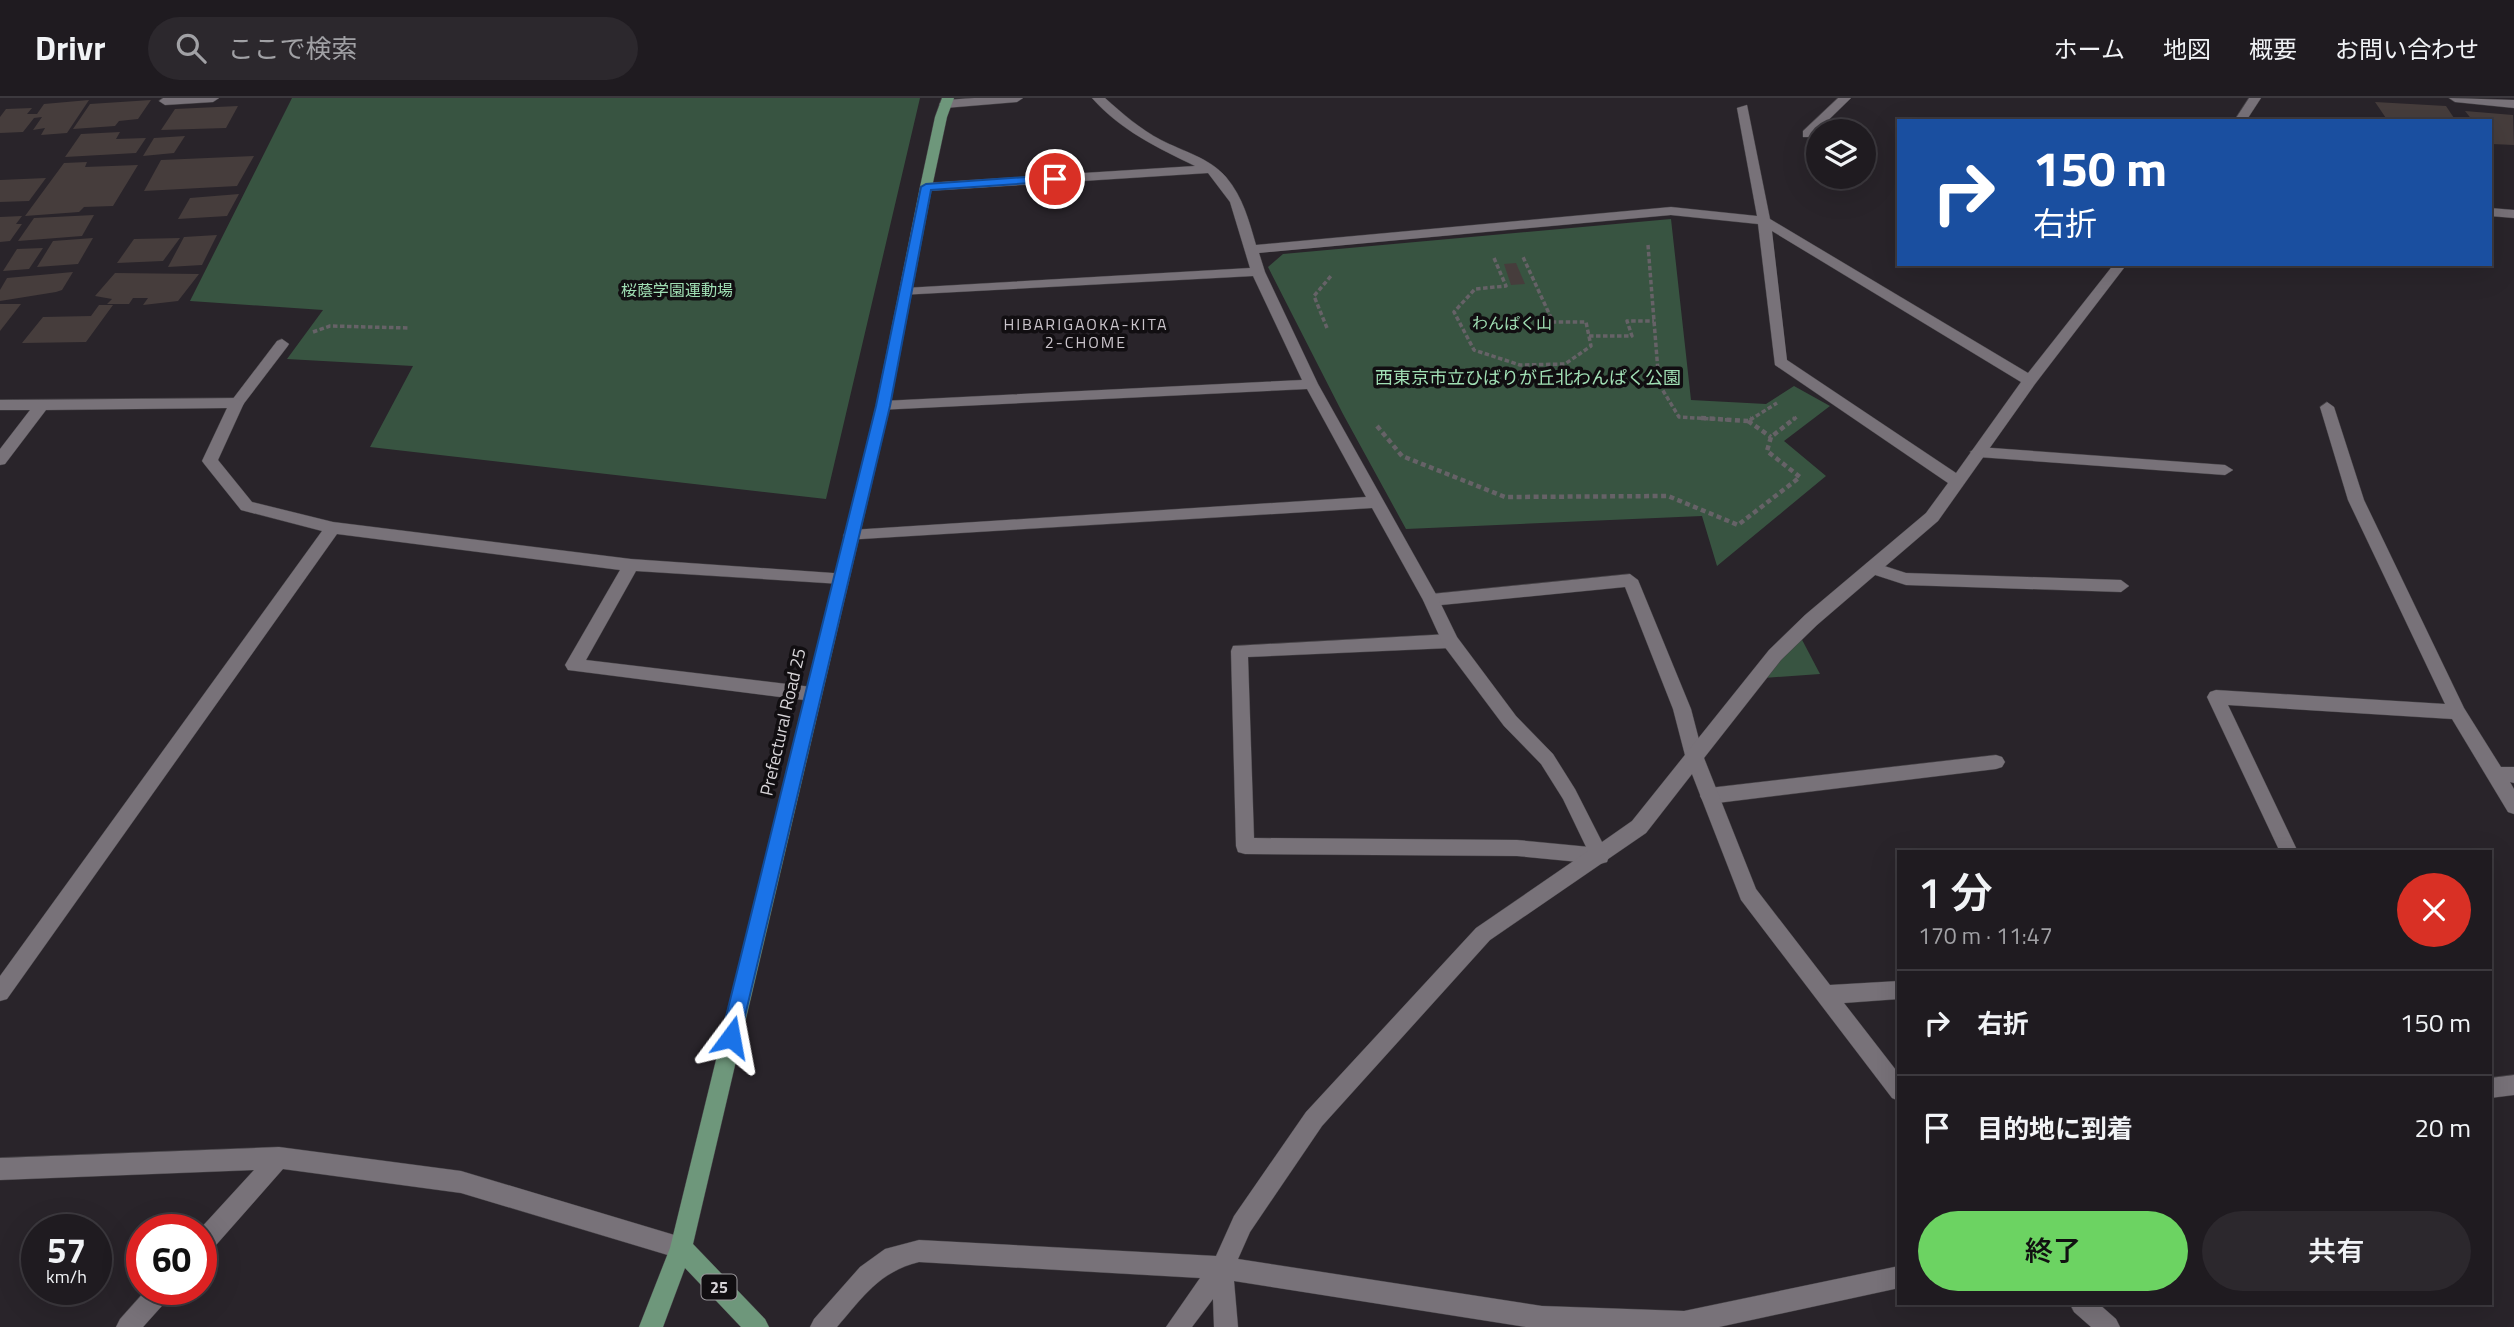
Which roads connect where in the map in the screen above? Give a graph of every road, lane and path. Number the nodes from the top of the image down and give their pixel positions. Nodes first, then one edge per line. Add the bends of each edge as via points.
1 (213, 98) edge
2 (1017, 98) edge
3 (1098, 98) edge
4 (1845, 98) edge
5 (2255, 98) edge
6 (2455, 98) edge
7 (164, 101) dead end
8 (947, 101) edge
9 (2514, 104) edge
10 (1743, 108) dead end
11 (1823, 119) edge
12 (2240, 119) edge
13 (1211, 169) junction
14 (926, 187) junction
15 (2492, 212) edge
16 (2514, 214) edge
17 (1764, 221) junction
18 (1481, 228) junction
19 (1647, 243) dead end
20 (1518, 246) dead end
21 (1251, 250) junction
22 (2119, 266) edge
23 (1336, 270) dead end
24 (1258, 272) junction
25 (905, 292) junction
26 (1654, 321) junction
27 (410, 328) dead end
28 (1329, 332) dead end
29 (1589, 336) junction
30 (282, 344) joint
31 (2030, 381) junction
32 (1810, 383) junction
33 (1311, 384) junction
34 (1826, 394) junction
35 (237, 403) junction
36 (1324, 403) junction
37 (42, 404) junction
38 (0, 405) edge
39 (883, 406) junction
40 (2327, 407) dead end
41 (1748, 421) junction
42 (1771, 437) junction
43 (1978, 452) junction
44 (0, 460) edge
45 (2225, 470) dead end
46 (1956, 481) junction
47 (1376, 502) junction
48 (333, 528) junction
49 (851, 536) junction
50 (631, 565) junction
51 (1872, 568) junction
52 (841, 578) junction
53 (2121, 586) dead end
54 (1431, 600) junction
55 (1450, 640) junction
56 (812, 694) junction
57 (2457, 712) junction
58 (1695, 759) junction
59 (1996, 762) dead end
60 (2505, 775) edge
61 (1709, 796) junction
62 (2514, 806) edge
63 (2288, 850) edge
64 (1600, 856) junction
65 (1897, 990) edge
66 (0, 992) edge
67 (1824, 995) junction
68 (2514, 1085) edge
69 (2492, 1087) edge
70 (1897, 1088) edge
71 (279, 1158) junction
72 (0, 1168) edge
73 (217, 1227) edge
74 (681, 1248) junction
75 (1222, 1268) junction
76 (1897, 1277) edge
77 (148, 1305) edge
78 (2083, 1305) edge
79 (128, 1327) edge
80 (651, 1327) edge
81 (757, 1327) edge
82 (822, 1327) edge
83 (1178, 1327) edge
84 (1226, 1327) edge
85 (2108, 1327) edge

1 - 7 street
2 - 8 street
3 - 13 street via 1154,141
4 - 11 street
5 - 12 street
6 - 9 street
8 - 14 main road, Prefectural Road 25
10 - 17 street
13 - 14 street
13 - 21 street via 1236,202
14 - 25 main road, Prefectural Road 25
15 - 16 street
17 - 18 street via 1671,211
17 - 31 street
17 - 32 street via 1780,362
18 - 21 street
18 - 29 path via 1506,286 1475,289 1454,312 1474,350 1520,365 1565,364 1591,346
19 - 26 path
20 - 29 path via 1553,322 1586,322
21 - 24 street
22 - 31 street
23 - 28 path via 1314,296
24 - 25 street
24 - 33 street
25 - 39 main road, Prefectural Road 25
26 - 29 path via 1627,321 1632,336
26 - 41 path via 1659,384 1679,417
27 - 30 path via 330,326
30 - 35 street
31 - 43 street
32 - 34 street
32 - 41 path
33 - 36 street
33 - 39 street
34 - 42 path
34 - 46 street
35 - 37 street
35 - 48 street via 211,461 247,506
36 - 42 path via 1356,399 1402,456 1505,497 1668,496 1738,526 1800,477 1768,451
36 - 47 street
37 - 38 street
37 - 44 street
39 - 49 main road, Prefectural Road 25
40 - 57 street via 2356,500
41 - 42 path
43 - 45 street
43 - 46 street
46 - 51 street via 1932,517
47 - 49 street
47 - 54 street
48 - 50 street
48 - 66 street
49 - 52 main road, Prefectural Road 25
50 - 52 street
50 - 56 street via 574,665
51 - 53 street via 1906,579
51 - 58 street via 1774,656
52 - 56 main road, Prefectural Road 25
54 - 55 street
54 - 58 street via 1630,580 1682,709
55 - 64 street via 1510,721 1547,760
55 - 64 street via 1239,651 1245,846 1517,848
56 - 74 main road, Prefectural Road 25
57 - 60 street
57 - 63 street via 2216,698
58 - 61 street
58 - 64 street via 1639,827
59 - 61 street
60 - 62 street
61 - 67 street via 1748,894
64 - 75 street via 1483,934 1314,1119 1242,1224
65 - 67 street
67 - 70 street
68 - 69 street
71 - 72 street
71 - 73 street
71 - 74 street via 461,1182
74 - 80 main road, Prefectural Road 25
74 - 81 main road, 25
75 - 76 street via 1542,1318 1684,1323
75 - 82 street via 919,1251 893,1257 868,1275
75 - 83 street
75 - 84 street
77 - 79 street
78 - 85 street

